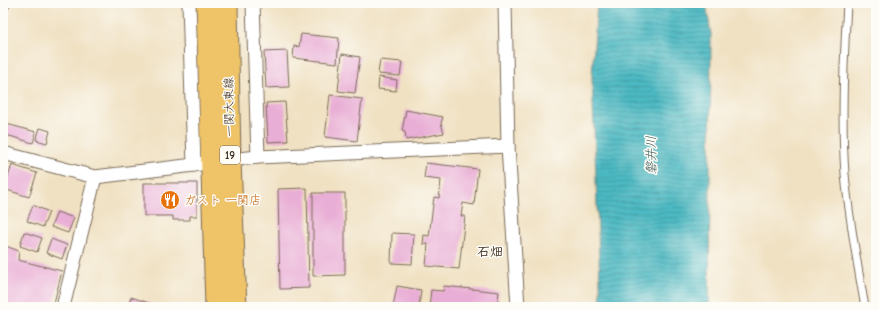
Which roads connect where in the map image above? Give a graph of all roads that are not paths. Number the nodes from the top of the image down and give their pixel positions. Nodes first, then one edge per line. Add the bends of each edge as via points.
1 (189, 3) edge
2 (207, 3) edge
3 (227, 3) edge
4 (253, 3) edge
5 (505, 3) edge
6 (847, 3) edge
7 (508, 146) junction
8 (3, 152) edge
9 (258, 158) junction
10 (212, 163) junction
11 (96, 177) junction
12 (64, 307) edge
13 (216, 307) edge
14 (236, 307) edge
15 (518, 307) edge
16 (865, 307) edge

1 - 10 street
2 - 10 main road, 一関大東線 / 19
3 - 10 main road, 一関大東線 / 19
4 - 9 street
5 - 7 street
6 - 16 lane via 843,85 845,174
7 - 9 street
7 - 15 street
8 - 11 street
9 - 10 street
10 - 11 street
10 - 13 main road, 一関大東線 / 19
10 - 14 main road, 一関大東線 / 19
11 - 12 street

